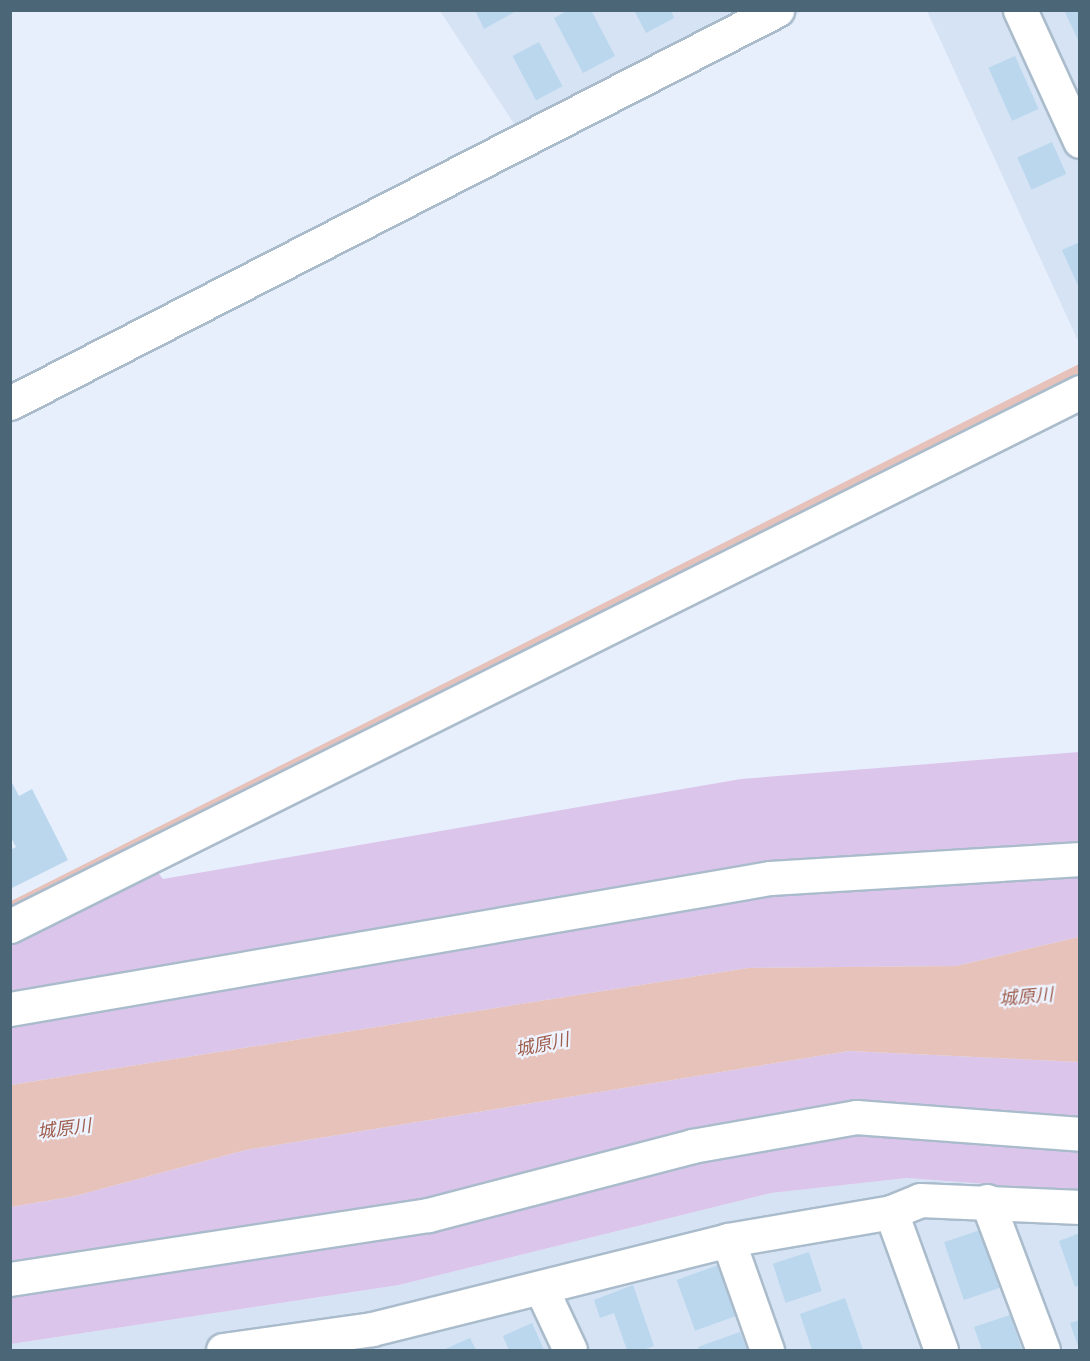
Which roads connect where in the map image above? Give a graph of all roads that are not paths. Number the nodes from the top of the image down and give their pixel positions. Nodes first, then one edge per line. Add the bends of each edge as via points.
1 (777, 10) edge
2 (1020, 10) edge
3 (1080, 141) edge
4 (1080, 392) edge
5 (10, 403) edge
6 (1080, 859) edge
7 (10, 926) edge
8 (10, 1009) edge
9 (1080, 1134) edge
10 (987, 1201) junction
11 (1080, 1207) edge
12 (891, 1212) junction
13 (728, 1240) junction
14 (10, 1279) edge
15 (541, 1288) junction
16 (377, 1340) edge
17 (223, 1350) edge
18 (570, 1350) edge
19 (767, 1350) edge
20 (941, 1350) edge
21 (1043, 1350) edge

1 - 5 street
2 - 3 street
4 - 7 street
6 - 8 street via 770,878
9 - 14 street via 856,1117 692,1146 428,1215
10 - 11 street
10 - 12 street via 920,1200
10 - 21 street
12 - 13 street
12 - 20 street
13 - 15 street
13 - 19 street
15 - 16 street
15 - 18 street
16 - 17 street

